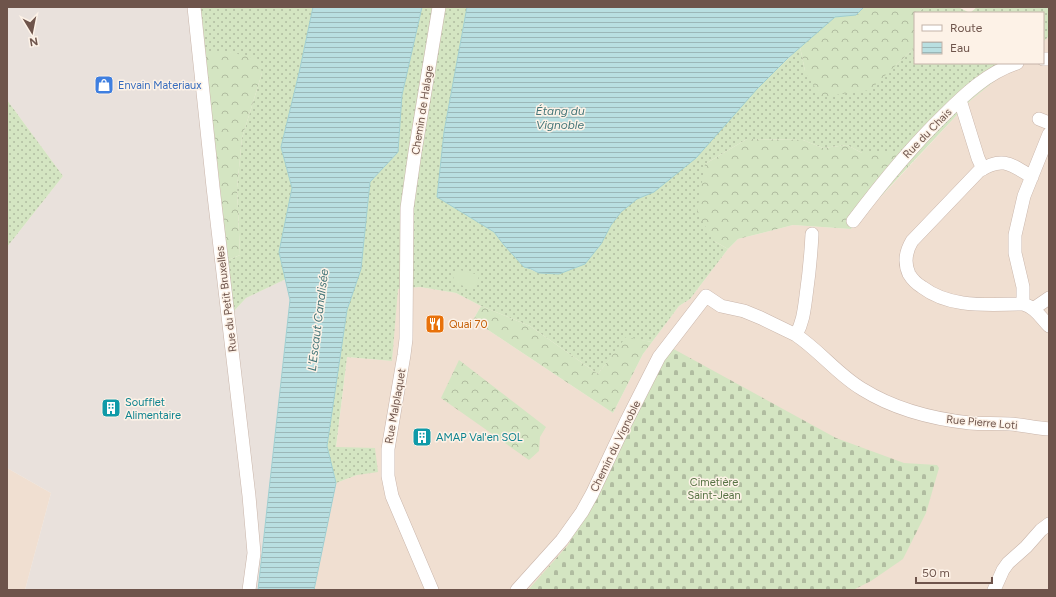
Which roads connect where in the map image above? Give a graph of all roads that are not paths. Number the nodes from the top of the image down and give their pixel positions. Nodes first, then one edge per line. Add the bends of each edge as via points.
1 (194, 7) edge
2 (439, 7) edge
3 (1014, 64) edge
4 (960, 100) junction
5 (1049, 134) edge
6 (983, 169) junction
7 (1032, 177) junction
8 (406, 213) joint
9 (853, 221) dead end
10 (812, 234) dead end
11 (706, 296) joint
12 (1049, 298) edge
13 (1028, 306) junction
14 (1049, 326) edge
15 (796, 335) junction
16 (1049, 429) edge
17 (1049, 524) edge
18 (249, 590) edge
19 (432, 590) edge
20 (517, 590) edge
21 (994, 590) edge

1 - 18 street, Rue du Petit Bruxelles via 252,530 254,553
2 - 8 street, Chemin de Halage
3 - 4 street, Rue du Chais via 987,78
4 - 6 street
4 - 9 street, Rue du Chais via 891,172
5 - 7 street
6 - 7 street via 993,164 1004,163
6 - 13 street via 975,174 912,241 908,251 907,267 919,286 944,300 964,304
7 - 13 street via 1022,203 1014,241 1016,260
8 - 19 street, Rue Malplaquet via 406,339 387,469 394,502
10 - 15 street via 803,316
11 - 15 street, Rue Pierre Loti via 721,306 744,311
11 - 20 street, Chemin du Vignoble via 656,364 582,512 562,540
12 - 13 street
13 - 14 street
15 - 16 street, Rue Pierre Loti via 849,380 871,394 914,412 946,420
17 - 21 street via 1005,567

